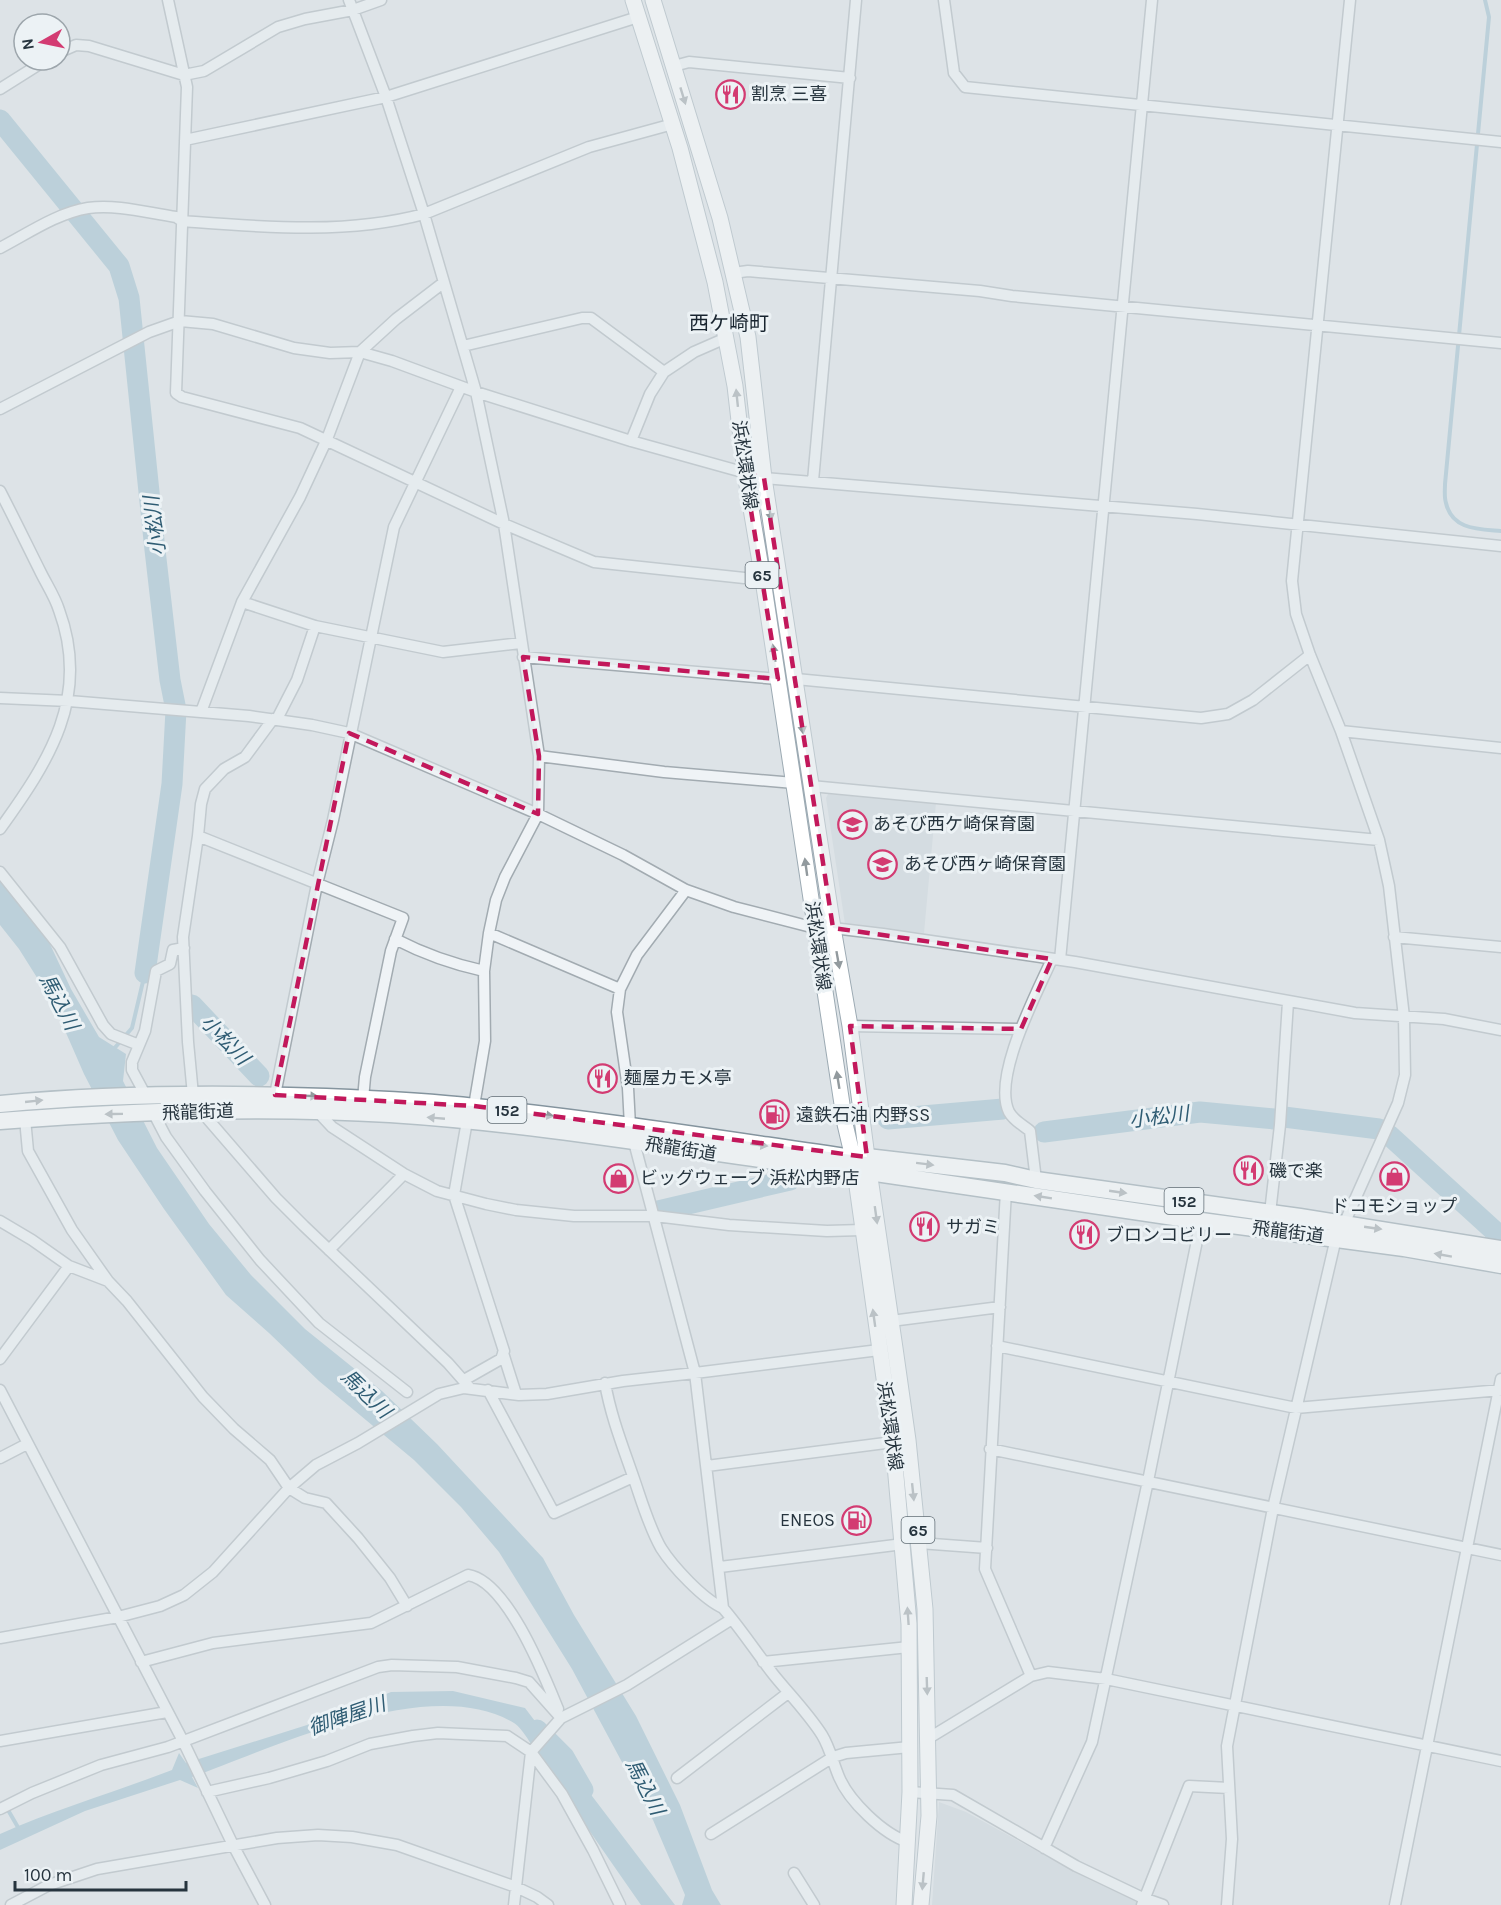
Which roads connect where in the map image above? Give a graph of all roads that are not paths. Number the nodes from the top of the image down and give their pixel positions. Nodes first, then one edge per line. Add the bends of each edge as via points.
1 (168, 0) edge
2 (381, 0) edge
3 (633, 0) edge
4 (653, 0) edge
5 (856, 0) edge
6 (944, 0) edge
7 (1152, 0) edge
8 (1350, 0) edge
9 (351, 5) edge
10 (638, 17) junction
11 (72, 47) edge
12 (674, 66) junction
13 (25, 72) edge
14 (184, 75) junction
15 (850, 78) junction
16 (1, 86) edge
17 (386, 97) junction
18 (1143, 105) junction
19 (673, 124) junction
20 (1338, 124) junction
21 (185, 140) junction
22 (1501, 142) edge
23 (424, 214) junction
24 (182, 221) junction
25 (0, 249) edge
26 (733, 273) junction
27 (832, 278) junction
28 (443, 283) junction
29 (1123, 306) junction
30 (180, 321) junction
31 (1318, 325) junction
32 (726, 338) junction
33 (1501, 343) edge
34 (463, 346) junction
35 (360, 352) junction
36 (664, 372) junction
37 (461, 387) junction
38 (476, 392) junction
39 (0, 409) edge
40 (327, 439) junction
41 (631, 441) junction
42 (745, 473) junction
43 (764, 478) junction
44 (416, 481) junction
45 (813, 481) junction
46 (0, 490) edge
47 (1103, 506) junction
48 (504, 524) junction
49 (1299, 524) junction
50 (1501, 546) edge
51 (763, 580) junction
52 (242, 602) junction
53 (315, 626) junction
54 (370, 637) junction
55 (521, 643) junction
56 (1310, 655) junction
57 (524, 657) junction
58 (778, 679) junction
59 (796, 679) junction
60 (0, 698) edge
61 (69, 701) junction
62 (1086, 707) junction
63 (201, 712) junction
64 (275, 719) junction
65 (1341, 731) junction
66 (349, 733) junction
67 (1501, 748) edge
68 (539, 756) junction
69 (794, 783) junction
70 (811, 786) junction
71 (1075, 811) junction
72 (538, 814) junction
73 (0, 829) edge
74 (198, 836) junction
75 (1379, 840) junction
76 (0, 872) edge
77 (317, 884) junction
78 (686, 890) junction
79 (815, 928) junction
80 (833, 928) junction
81 (489, 933) junction
82 (1394, 937) junction
83 (395, 939) junction
84 (1501, 947) edge
85 (184, 948) junction
86 (1056, 960) junction
87 (484, 971) junction
88 (620, 989) junction
89 (1288, 1002) junction
90 (1404, 1017) junction
91 (850, 1026) junction
92 (1021, 1029) junction
93 (1501, 1030) edge
94 (137, 1044) junction
95 (274, 1095) junction
96 (146, 1096) junction
97 (363, 1099) junction
98 (196, 1102) junction
99 (0, 1104) edge
100 (318, 1112) junction
101 (154, 1114) junction
102 (471, 1114) junction
103 (26, 1119) junction
104 (0, 1121) edge
105 (632, 1134) junction
106 (861, 1165) junction
107 (404, 1174) junction
108 (1036, 1180) junction
109 (1006, 1191) junction
110 (454, 1195) junction
111 (1270, 1213) junction
112 (655, 1216) junction
113 (0, 1221) edge
114 (1201, 1221) junction
115 (862, 1230) junction
116 (1340, 1231) junction
117 (1501, 1249) edge
118 (329, 1250) junction
119 (1501, 1265) edge
120 (69, 1266) junction
121 (108, 1281) junction
122 (1000, 1306) junction
123 (891, 1321) junction
124 (997, 1346) junction
125 (879, 1350) junction
126 (503, 1353) junction
127 (0, 1359) edge
128 (695, 1374) junction
129 (1501, 1379) edge
130 (605, 1383) junction
131 (1167, 1383) junction
132 (467, 1384) junction
133 (0, 1390) edge
134 (488, 1390) junction
135 (1500, 1390) edge
136 (407, 1392) dead end
137 (516, 1394) junction
138 (1296, 1408) junction
139 (893, 1442) junction
140 (27, 1444) junction
141 (990, 1449) junction
142 (0, 1458) edge
143 (707, 1466) junction
144 (633, 1477) junction
145 (1148, 1481) junction
146 (289, 1488) junction
147 (1273, 1508) junction
148 (919, 1543) junction
149 (903, 1544) junction
150 (987, 1548) junction
151 (1467, 1548) junction
152 (1501, 1555) edge
153 (720, 1567) junction
154 (407, 1606) junction
155 (723, 1608) junction
156 (118, 1617) junction
157 (732, 1619) junction
158 (0, 1638) edge
159 (909, 1647) junction
160 (141, 1662) junction
161 (763, 1662) junction
162 (1031, 1676) junction
163 (1106, 1679) junction
164 (788, 1693) junction
165 (1233, 1707) junction
166 (167, 1712) junction
167 (565, 1716) junction
168 (928, 1738) junction
169 (0, 1741) edge
170 (184, 1744) junction
171 (1427, 1744) junction
172 (910, 1747) junction
173 (531, 1752) junction
174 (833, 1757) junction
175 (1501, 1761) edge
176 (677, 1778) dead end
177 (1229, 1788) junction
178 (206, 1789) junction
179 (910, 1792) junction
180 (929, 1792) junction
181 (0, 1809) edge
182 (711, 1834) dead end
183 (908, 1842) junction
184 (232, 1845) junction
185 (1044, 1848) junction
186 (794, 1873) dead end
187 (516, 1887) junction
188 (1142, 1901) edge
189 (11, 1905) edge
190 (265, 1905) edge
191 (514, 1905) edge
192 (548, 1905) edge
193 (620, 1905) edge
194 (814, 1905) edge
195 (904, 1905) edge
196 (921, 1905) edge
197 (1163, 1905) edge
198 (1227, 1905) edge
199 (1395, 1905) edge

1 - 14 street
2 - 9 street
3 - 10 main road, 浜松環状線 / 65
4 - 12 main road, 浜松環状線 / 65
5 - 15 street
6 - 18 street via 954,73 965,87
7 - 18 street
8 - 20 street
9 - 14 street via 278,27 204,71
9 - 17 street
10 - 17 street
10 - 19 main road, 浜松環状線 / 65
11 - 14 street via 89,46
12 - 15 street via 689,62
12 -> 26 main road, 浜松環状線 / 65
13 - 16 street
14 - 21 street
15 - 27 street
17 - 21 street
17 - 23 street
18 - 20 street
18 - 29 street
19 - 23 street via 589,147
19 - 32 main road, 浜松環状線 / 65
20 - 22 street
20 - 31 street
21 - 24 street
23 - 24 street via 344,227
23 - 28 street
24 - 25 street via 176,216 87,208
24 - 30 street
26 - 27 street
26 - 43 main road, 浜松環状線 / 65 via 748,336
27 - 29 street
27 - 45 street
28 - 34 street
28 - 35 street
29 - 31 street
29 - 47 street
30 - 35 street via 213,324 294,348
30 - 39 street via 149,332
30 - 40 street via 176,393
31 - 33 street
31 - 49 street
32 - 36 street via 694,352
42 -> 32 main road, 浜松環状線 / 65
34 - 36 street via 591,318
34 - 38 street
35 - 37 street
35 - 40 street
36 - 41 street via 650,394
37 - 38 street
37 - 44 street
38 - 41 street
38 - 48 street
40 - 44 street
40 - 52 street
41 - 42 street
42 - 43 street
42 - 51 main road, 浜松環状線 / 65
43 - 45 street
43 -> 59 main road, 浜松環状線 / 65
44 - 48 street
44 - 54 street via 394,527
45 - 47 street
46 - 61 street via 59,609 69,645
47 - 49 street
47 - 62 street
48 - 51 street via 594,562
48 - 55 street
49 - 50 street
49 - 56 street via 1292,581 1296,614
58 -> 51 main road, 浜松環状線 / 65
52 - 53 street
52 - 63 street
53 - 54 street
53 - 64 street via 297,680
54 - 55 street via 442,652
54 - 66 street
55 - 57 street
56 - 62 street via 1253,700 1228,714 1191,718
56 - 65 street
57 - 58 street
57 - 68 street
58 - 69 main road, 浜松環状線 / 65
59 - 62 street
59 -> 70 main road, 浜松環状線 / 65
60 - 61 street
61 - 63 street
61 - 73 street via 40,769
62 - 71 street
63 - 64 street
64 - 66 street
64 - 74 street via 244,757 224,769 205,789
65 - 67 street
65 - 75 street
66 - 72 street
66 - 77 street
68 - 69 street
68 - 72 street
79 -> 69 main road, 浜松環状線 / 65
70 - 71 street
70 - 80 main road, 浜松環状線 / 65
71 - 75 street
71 - 86 street
72 - 78 street
72 - 81 street via 505,877
74 - 77 street
74 - 85 street
75 - 82 street
76 - 94 street via 60,947 103,1025 111,1034
77 - 83 street via 403,918
77 - 95 street
78 - 79 street
78 - 88 street via 637,956
106 -> 79 main road, 浜松環状線 / 65 via 845,1124
80 - 86 street
80 -> 91 main road, 浜松環状線 / 65
81 - 87 street
81 - 88 street
82 - 84 street
82 - 90 street
83 - 87 street via 456,965
83 - 97 street
85 - 94 street via 172,950 171,964 156,971 145,1031
85 - 98 street via 188,1042
86 - 89 street
86 - 92 street
87 - 102 street via 485,1041
88 - 105 street via 617,1012
89 - 90 street
89 - 111 street
90 - 93 street via 1444,1019
90 - 116 street via 1405,1075 1398,1103
91 - 92 street
91 - 106 main road, 浜松環状線 / 65
92 - 108 street via 1007,1074 1006,1101 1015,1120 1030,1131
94 - 96 street via 132,1070
95 -> 97 highway, 飛龍街道 / 152
95 - 98 highway, 飛龍街道 / 152
96 - 98 highway, 飛龍街道 / 152
99 -> 96 highway, 飛龍街道 / 152
97 - 102 highway, 飛龍街道 / 152
98 - 100 highway, 飛龍街道 / 152
98 - 101 highway, 飛龍街道 / 152
98 - 118 street via 276,1198
102 -> 100 highway, 飛龍街道 / 152
100 - 107 street via 332,1127
101 -> 103 highway, 飛龍街道 / 152
101 - 136 street via 205,1191 260,1260 319,1323
102 - 105 highway, 飛龍街道 / 152
102 - 110 street
103 - 104 highway, 飛龍街道 / 152
103 - 121 street via 28,1151 72,1230
105 - 106 highway, 飛龍街道 / 152
105 - 112 street
106 -> 108 highway, 飛龍街道 / 152 via 1005,1173
106 - 109 highway, 飛龍街道 / 152
106 - 115 main road, 浜松環状線 / 65
106 -> 123 main road, 浜松環状線 / 65
107 - 110 street
107 - 118 street
108 -> 111 highway, 飛龍街道 / 152
114 -> 109 highway, 飛龍街道 / 152
109 - 122 street
110 - 112 street via 516,1210 574,1216
110 - 126 street
111 - 116 highway, 飛龍街道 / 152
112 - 115 street via 729,1225
112 - 128 street
113 - 120 street
114 - 116 highway, 飛龍街道 / 152
114 - 131 street
125 -> 115 main road, 浜松環状線 / 65
116 -> 117 highway, 飛龍街道 / 152
119 -> 116 highway, 飛龍街道 / 152 via 1404,1248
116 - 138 street
118 - 132 street
120 - 121 street
120 - 127 street
121 - 146 street via 203,1397 270,1460
122 - 123 street
122 - 124 street
123 -> 148 main road, 浜松環状線 / 65
124 - 131 street
124 - 141 street
125 - 128 street
125 - 139 main road, 浜松環状線 / 65
126 - 132 street via 501,1359
126 - 137 street
128 - 130 street
128 - 143 street
129 - 135 street
130 - 137 street via 547,1394
130 - 144 street via 611,1414
131 - 138 street
131 - 145 street
132 - 134 street
132 - 146 street via 439,1394 316,1465
133 - 140 street
134 - 137 street
134 - 144 street via 554,1513
135 - 138 street
135 - 151 street
138 - 147 street
139 - 143 street
139 - 149 main road, 浜松環状線 / 65
140 - 142 street
140 - 156 street
141 - 145 street
141 - 150 street
143 - 153 street
144 - 155 street via 663,1551 692,1584
145 - 147 street
145 - 163 street
146 - 154 street via 305,1498 326,1503 377,1562
146 - 156 street via 213,1572 184,1595
147 - 151 street
147 - 165 street
148 - 150 street
148 -> 168 main road, 浜松環状線 / 65
149 - 153 street
159 -> 149 main road, 浜松環状線 / 65
150 - 162 street via 985,1569
151 - 152 street
151 - 171 street
153 - 155 street
154 - 160 street via 370,1623 213,1643
154 - 167 street via 468,1575 478,1577 489,1585 519,1624
155 - 157 street
156 - 158 street
156 - 160 street
157 - 161 street
157 - 167 street via 627,1685
159 - 161 street
159 - 172 main road, 浜松環状線 / 65
160 - 166 street
161 - 164 street
162 - 163 street via 1048,1672
162 - 168 street
163 - 165 street
163 - 185 street via 1092,1742
164 - 174 street via 822,1734
164 - 176 street
165 - 171 street
165 - 177 street via 1227,1746
166 - 169 street
166 - 170 street
167 - 170 street via 530,1682 457,1667 378,1666
167 - 173 street
168 - 180 main road, 浜松環状線 / 65
170 - 178 street
170 - 181 street via 101,1765
171 - 175 street
171 - 199 street
172 - 174 street
172 - 179 main road, 浜松環状線 / 65
173 - 178 street via 507,1736 413,1736 370,1744 289,1772
173 - 187 street
173 - 193 street via 571,1809
174 - 182 street
174 - 183 street via 844,1786 861,1807 880,1827
177 - 188 street via 1189,1786
177 - 198 street via 1232,1839
178 - 184 street
179 - 180 street
179 - 183 main road, 浜松環状線 / 65
180 - 185 street via 953,1796
180 -> 196 main road, 浜松環状線 / 65
183 - 195 main road, 浜松環状線 / 65
184 - 187 street via 303,1835 352,1837 397,1845
184 - 189 street via 97,1869 49,1885
184 - 190 street
185 - 188 street
186 - 194 street
187 - 191 street
187 - 192 street
188 - 197 street

